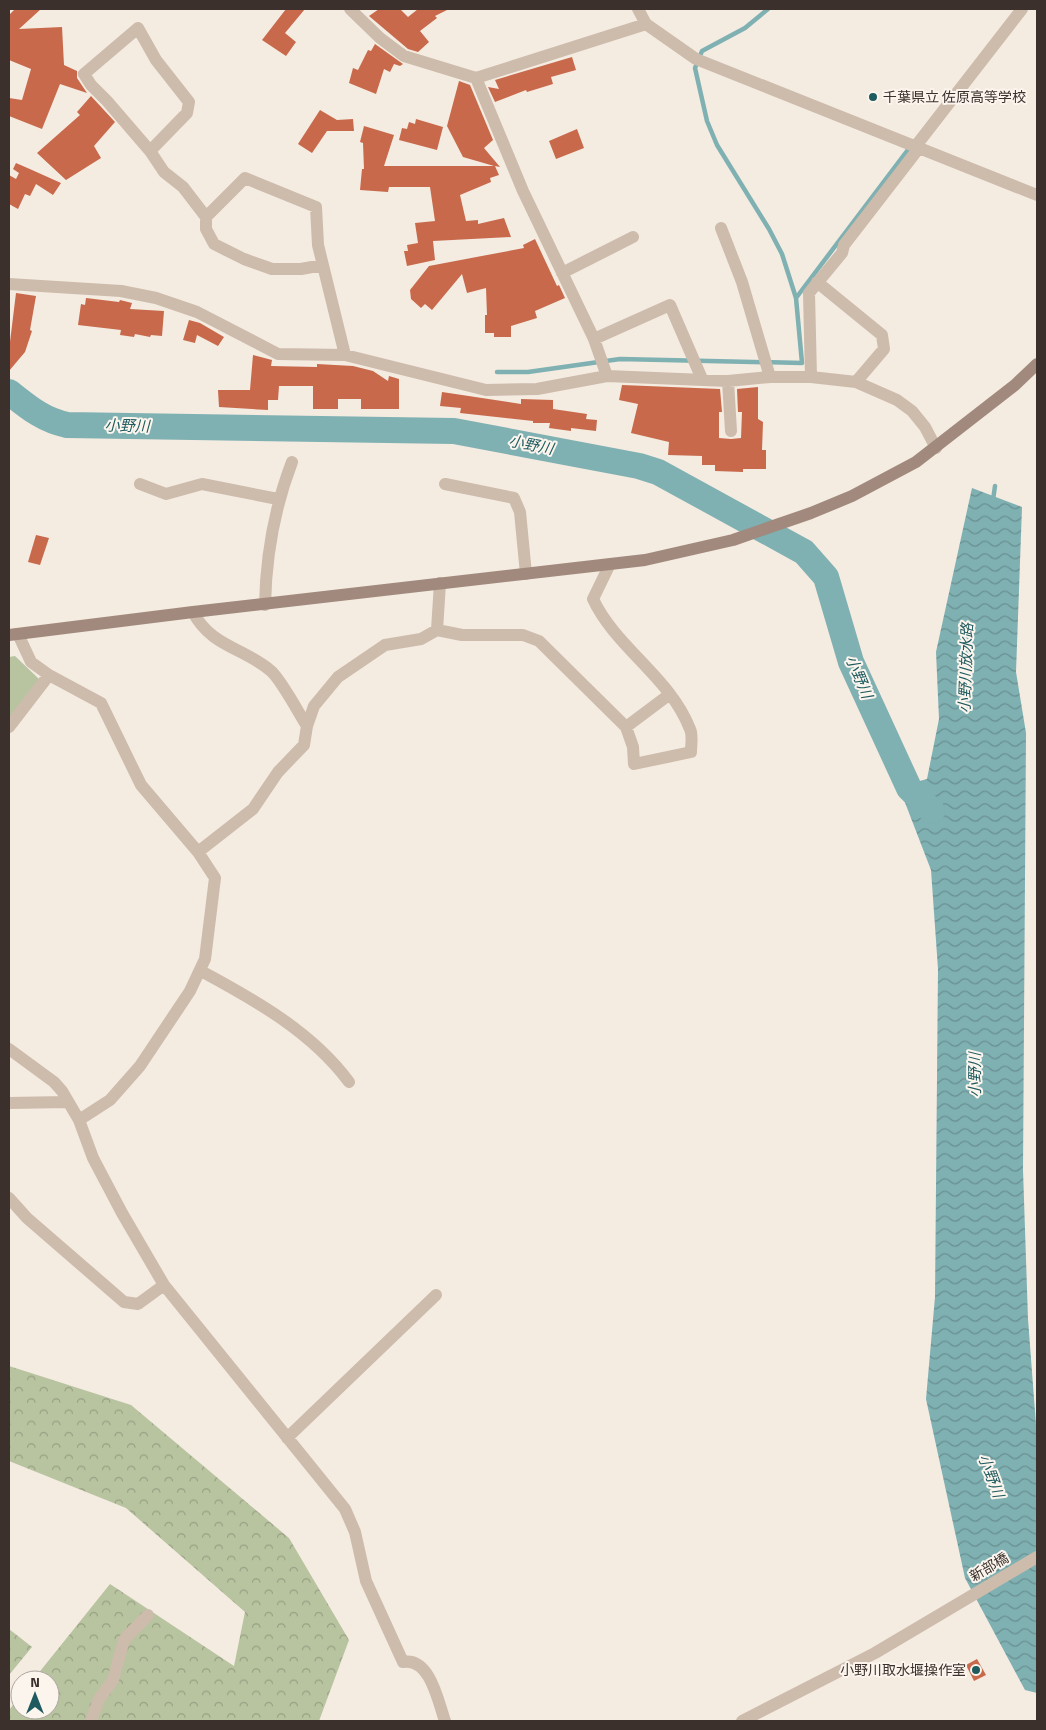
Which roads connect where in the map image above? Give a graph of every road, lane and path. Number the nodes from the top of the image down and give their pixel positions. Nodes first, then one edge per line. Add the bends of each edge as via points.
1 (350, 9) edge
2 (638, 9) edge
3 (1022, 9) edge
4 (646, 24) junction
5 (476, 78) junction
6 (915, 147) junction
7 (150, 151) junction
8 (1037, 195) edge
9 (206, 217) junction
10 (721, 228) dead end
11 (633, 237) dead end
12 (323, 265) junction
13 (562, 273) junction
14 (817, 282) junction
15 (9, 284) edge
16 (594, 339) junction
17 (346, 356) junction
18 (1037, 364) edge
19 (607, 376) junction
20 (770, 377) junction
21 (811, 377) junction
22 (702, 379) junction
23 (728, 381) junction
24 (856, 382) junction
25 (731, 431) dead end
26 (936, 448) junction
27 (292, 462) dead end
28 (140, 484) dead end
29 (445, 484) dead end
30 (278, 499) junction
31 (610, 564) junction
32 (526, 574) junction
33 (440, 583) junction
34 (265, 604) junction
35 (192, 612) junction
36 (437, 630) junction
37 (13, 635) edge
38 (49, 675) junction
39 (670, 694) junction
40 (307, 726) junction
41 (9, 727) edge
42 (626, 727) junction
43 (198, 852) junction
44 (201, 971) junction
45 (9, 1049) edge
46 (349, 1082) dead end
47 (67, 1102) junction
48 (9, 1103) edge
49 (79, 1120) junction
50 (9, 1198) edge
51 (164, 1285) junction
52 (436, 1295) dead end
53 (287, 1438) junction
54 (1037, 1557) edge
55 (148, 1616) dead end
56 (91, 1721) edge
57 (446, 1721) edge
58 (742, 1721) edge

1 - 5 street via 404,56
2 - 4 street
3 - 6 street
4 - 5 street
4 - 6 street via 698,61
5 - 13 street
6 - 8 street
6 - 14 street via 844,245 842,253
7 - 7 street via 84,74 138,28 156,60 189,102 187,113
7 - 9 street via 164,172 183,187
9 - 12 street via 206,230 214,244 244,259 272,269
9 - 12 street via 245,178 316,207 318,245
10 - 20 street via 742,282
11 - 13 street
12 - 17 street
13 - 16 street
14 - 21 street via 809,293
14 - 24 street via 882,335 884,349
15 - 17 street via 121,291 156,298 197,312 278,354
16 - 19 street
16 - 22 street via 670,305
17 - 19 street via 486,390 537,389
18 - 26 street
19 - 22 street
20 - 21 street
20 - 23 street
21 - 24 street
22 - 23 street
23 - 25 street
24 - 26 street via 897,400 912,411
26 - 31 street via 860,491 795,519 732,540 645,560
27 - 30 street
28 - 30 street via 166,494 202,484
29 - 32 street via 514,498 520,512
30 - 34 street via 266,567
31 - 32 street
31 - 39 street via 593,600 601,617
32 - 33 street
33 - 34 street
33 - 36 street
34 - 35 street
35 - 37 street
35 - 40 street via 212,636 271,671
36 - 40 street via 421,640 385,645 338,677 314,706
36 - 42 street via 462,635 522,635 539,641
37 - 38 street via 31,662
38 - 41 street
38 - 43 street via 101,703 141,785
39 - 42 street
39 - 42 street via 691,730 691,752 634,764 633,747
40 - 43 street via 304,745 278,772 253,809
43 - 44 street via 216,878
44 - 46 street via 261,1003 332,1059
44 - 49 street via 140,1066 110,1100
45 - 47 street via 54,1082
47 - 48 street
47 - 49 street
49 - 51 street via 93,1158
50 - 51 street via 34,1224 124,1302 138,1304
51 - 53 street
52 - 53 street
53 - 57 street via 345,1509 355,1532 366,1581 403,1662 411,1660 418,1664 430,1679
54 - 58 street, 新部橋 via 875,1653
55 - 56 street via 124,1640 113,1680 100,1698

